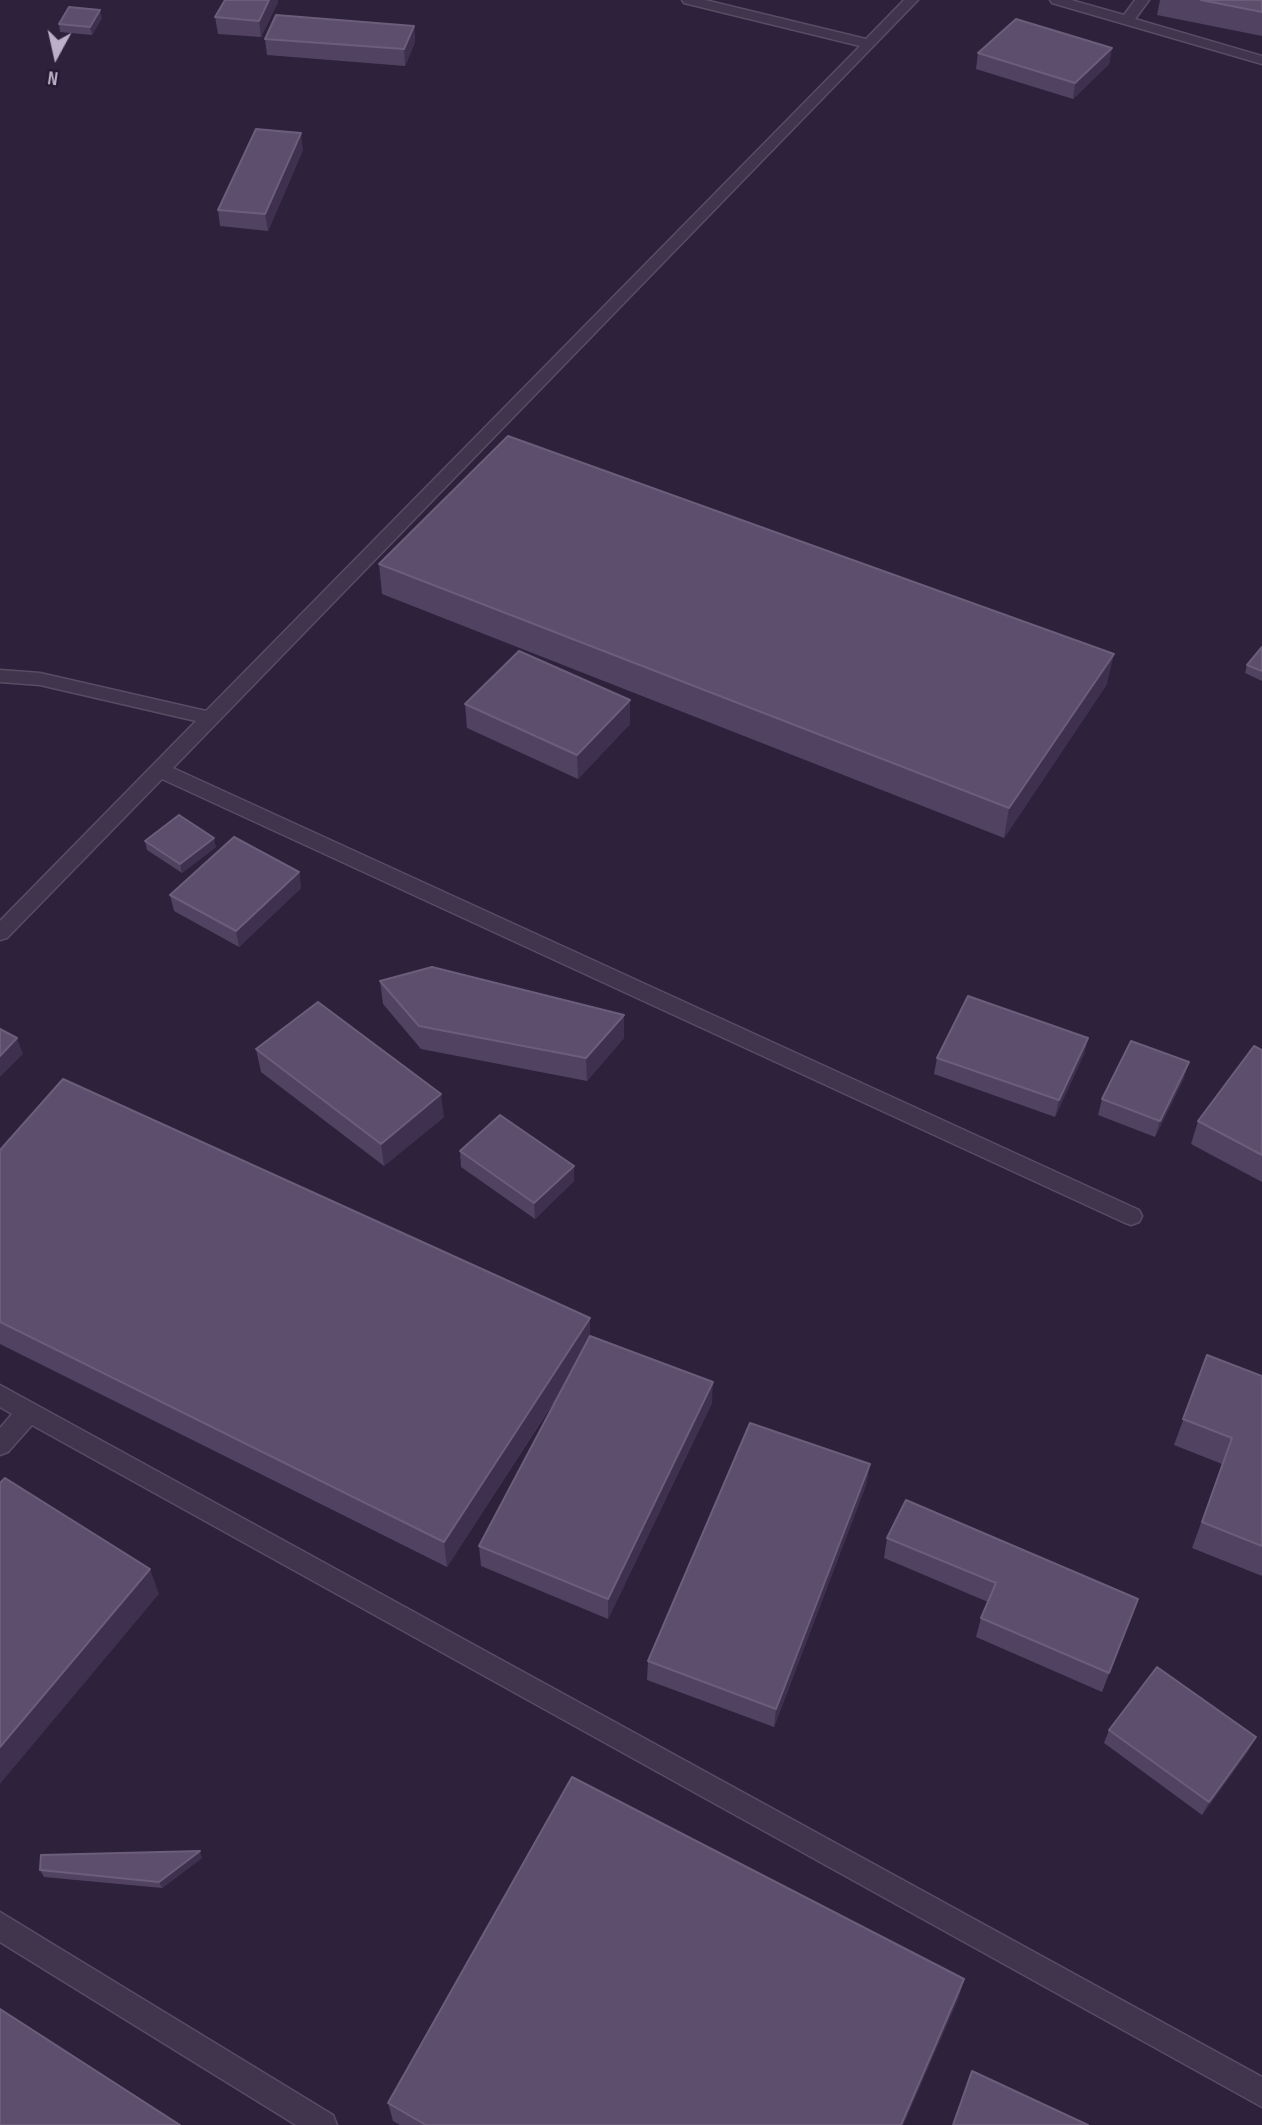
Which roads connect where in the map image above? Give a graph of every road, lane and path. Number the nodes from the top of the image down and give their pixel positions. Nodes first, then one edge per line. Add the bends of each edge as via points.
1 (689, 0) edge
2 (911, 0) edge
3 (1057, 0) edge
4 (1142, 0) edge
5 (1127, 20) junction
6 (869, 44) junction
7 (1262, 60) edge
8 (0, 676) edge
9 (210, 718) junction
10 (160, 770) junction
11 (0, 933) edge
12 (1131, 1216) dead end
13 (0, 1395) edge
14 (29, 1411) junction
15 (0, 1445) edge
16 (0, 1926) edge
17 (1262, 2093) edge
18 (323, 2125) edge

1 - 6 street
2 - 6 street
3 - 5 street
4 - 5 street
5 - 7 street
6 - 9 street
8 - 9 street via 40,679
9 - 10 street
10 - 11 street
10 - 12 street
13 - 14 street
14 - 15 street
14 - 17 street
16 - 18 street

